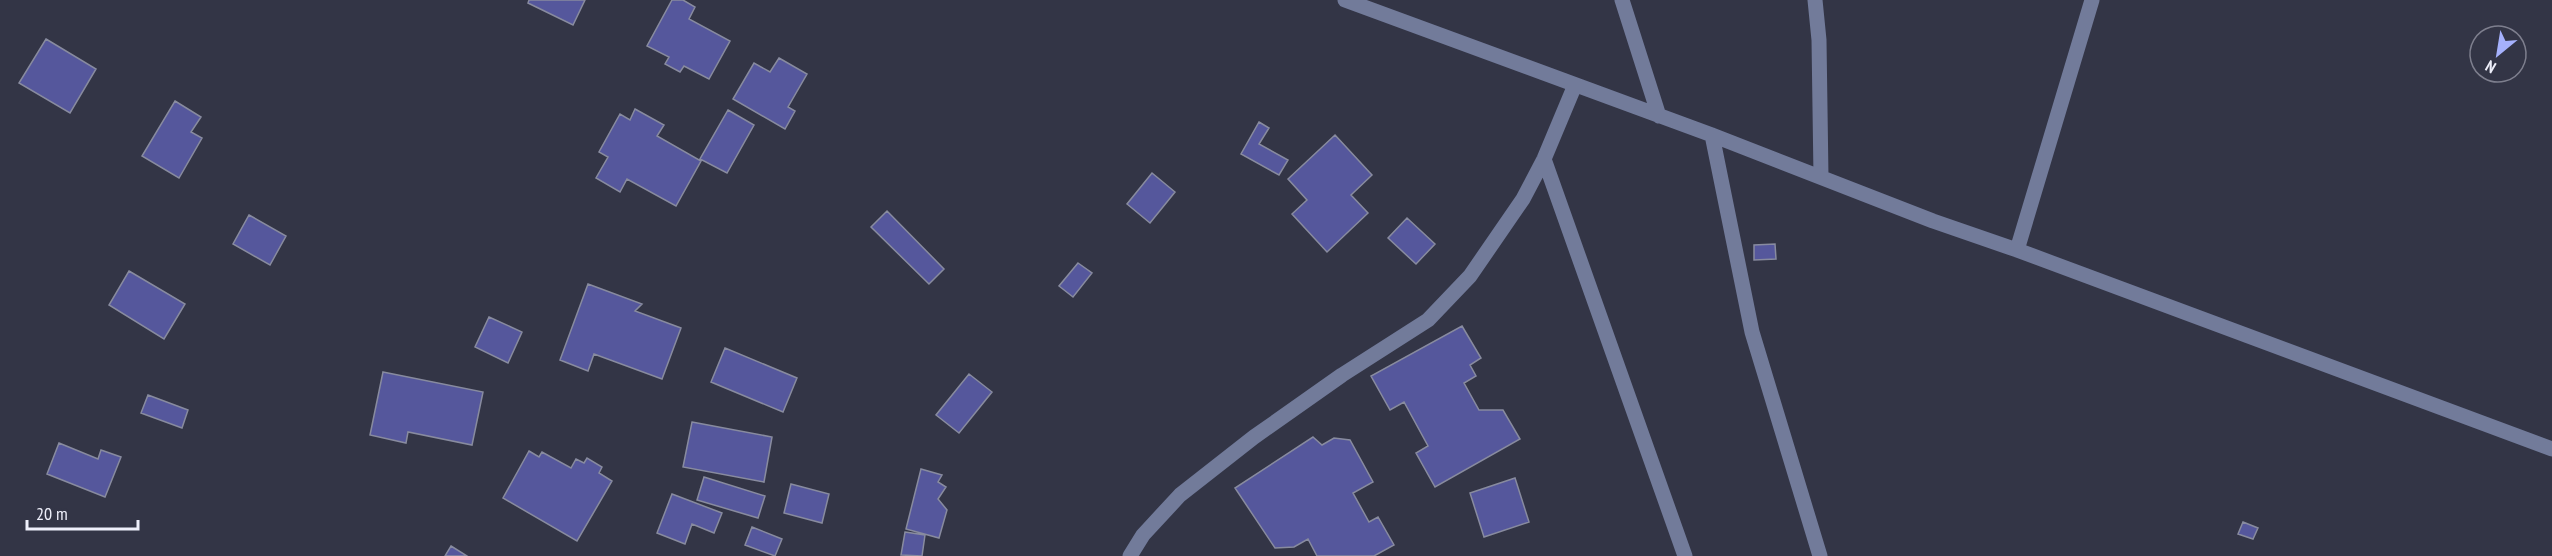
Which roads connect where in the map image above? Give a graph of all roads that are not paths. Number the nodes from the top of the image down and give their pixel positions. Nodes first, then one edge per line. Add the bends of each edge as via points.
1 (1345, 0) edge
2 (1622, 0) edge
3 (1815, 0) edge
4 (2092, 0) edge
5 (1575, 85) junction
6 (1659, 116) junction
7 (1712, 135) junction
8 (1544, 159) junction
9 (1821, 177) junction
10 (2017, 250) junction
11 (2552, 449) edge
12 (1130, 556) edge
13 (1685, 556) edge
14 (1820, 556) edge

1 - 5 street
2 - 6 street
3 - 9 street
4 - 10 street
5 - 6 street
5 - 8 street
6 - 7 street
7 - 9 street
7 - 14 street via 1752,332
8 - 12 street via 1523,199 1470,276 1428,320 1254,437 1180,495 1143,535
8 - 13 street
9 - 10 street
10 - 11 street

